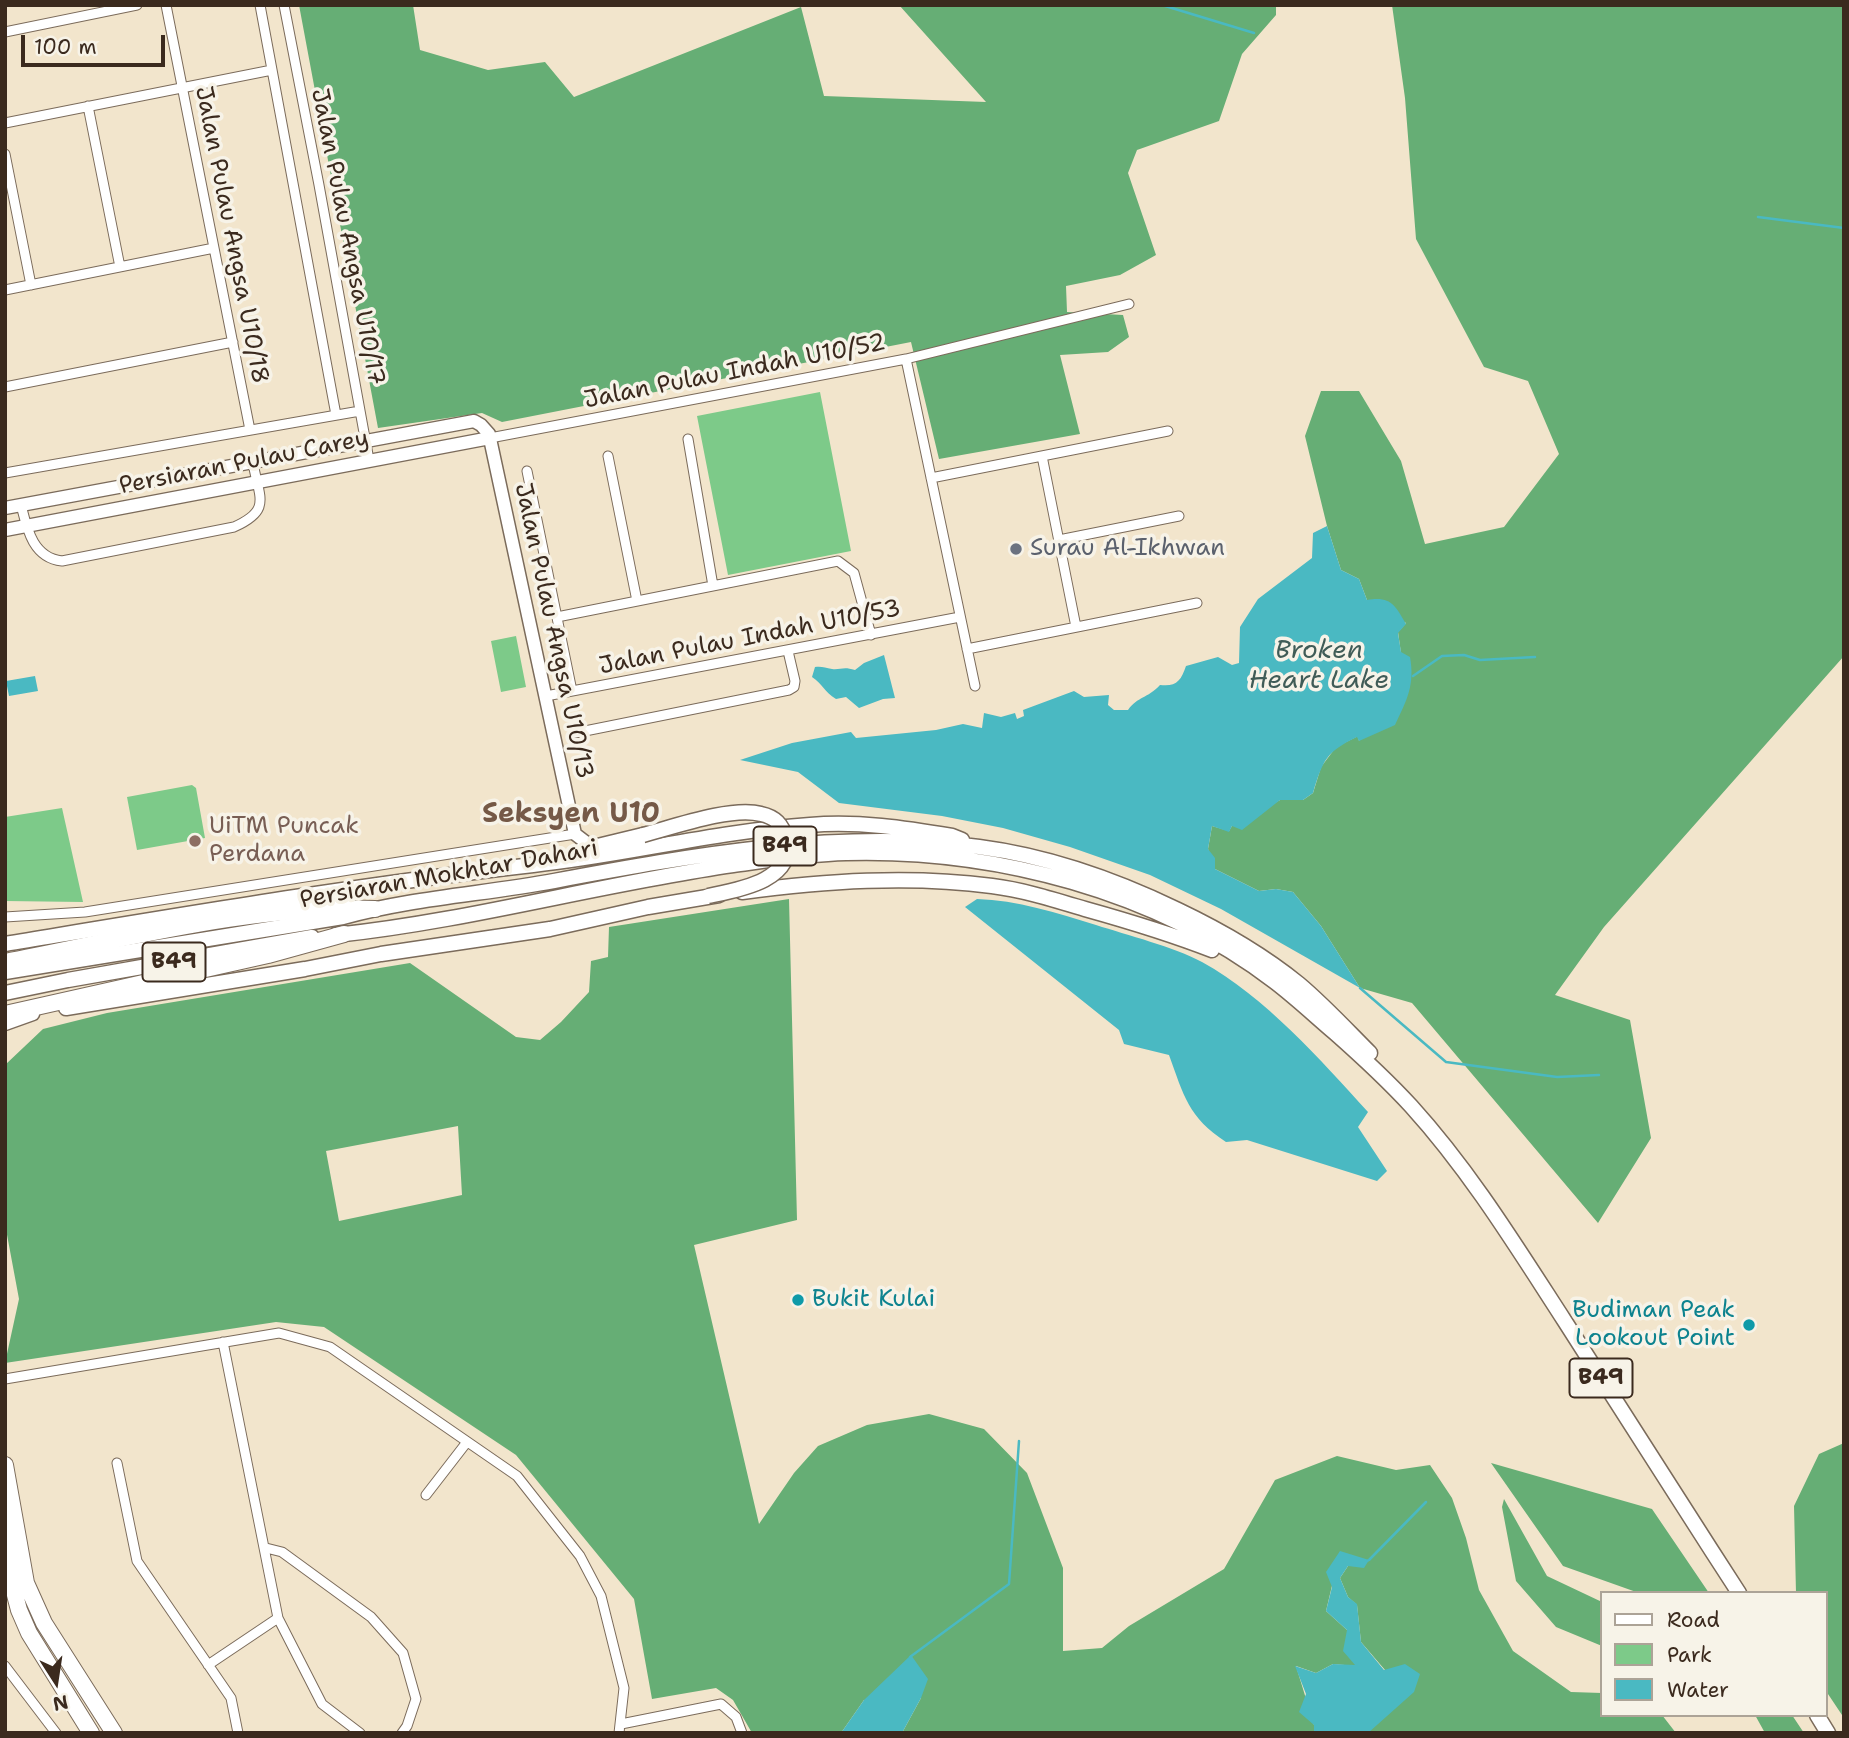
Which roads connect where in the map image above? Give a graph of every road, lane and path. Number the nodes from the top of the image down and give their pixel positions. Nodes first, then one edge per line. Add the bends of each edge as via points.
1 (137, 5) edge
2 (166, 5) edge
3 (260, 5) edge
4 (284, 5) edge
5 (5, 32) edge
6 (272, 70) junction
7 (182, 88) junction
8 (88, 106) junction
9 (5, 123) edge
10 (5, 154) edge
11 (214, 248) junction
12 (120, 267) junction
13 (31, 285) junction
14 (5, 290) edge
15 (1129, 304) dead end
16 (233, 342) junction
17 (906, 359) junction
18 (5, 387) edge
19 (360, 411) junction
20 (336, 415) junction
21 (250, 430) junction
22 (1168, 431) dead end
23 (490, 438) junction
24 (688, 439) dead end
25 (366, 443) junction
26 (608, 456) dead end
27 (1042, 456) junction
28 (369, 460) junction
29 (253, 463) junction
30 (527, 471) dead end
31 (5, 473) edge
32 (931, 478) junction
33 (256, 482) junction
34 (21, 505) junction
35 (5, 508) edge
36 (1180, 516) dead end
37 (26, 526) junction
38 (5, 530) edge
39 (1059, 540) junction
40 (713, 586) junction
41 (637, 601) junction
42 (1197, 603) dead end
43 (557, 617) junction
44 (960, 617) junction
45 (1076, 627) junction
46 (871, 635) junction
47 (967, 649) junction
48 (788, 651) junction
49 (975, 686) dead end
50 (572, 691) junction
51 (546, 696) junction
52 (575, 733) dead end
53 (575, 834) junction
54 (980, 847) junction
55 (592, 848) junction
56 (501, 868) junction
57 (708, 896) junction
58 (374, 909) junction
59 (5, 916) edge
60 (344, 934) junction
61 (5, 944) edge
62 (5, 962) edge
63 (1246, 963) junction
64 (5, 972) edge
65 (5, 993) edge
66 (5, 1019) edge
67 (1460, 1165) junction
68 (223, 1342) junction
69 (5, 1379) edge
70 (467, 1442) junction
71 (117, 1463) dead end
72 (5, 1465) edge
73 (426, 1495) dead end
74 (5, 1523) edge
75 (265, 1548) junction
76 (5, 1557) edge
77 (5, 1587) edge
78 (1738, 1591) edge
79 (278, 1618) junction
80 (208, 1665) junction
81 (5, 1666) edge
82 (1818, 1717) edge
83 (620, 1728) edge
84 (56, 1733) edge
85 (83, 1733) edge
86 (91, 1733) edge
87 (111, 1733) edge
88 (238, 1733) edge
89 (360, 1733) edge
90 (402, 1733) edge
91 (742, 1733) edge
92 (1828, 1733) edge

1 - 5 street
2 - 7 street, Jalan Pulau Angsa U10/18
3 - 6 street
4 - 19 street, Jalan Pulau Angsa U10/17
6 - 7 street
6 - 20 street
7 - 8 street
7 - 11 street, Jalan Pulau Angsa U10/18
8 - 9 street
8 - 12 street
10 - 13 street
11 - 12 street
11 - 16 street, Jalan Pulau Angsa U10/18
12 - 13 street
13 - 14 street
15 - 17 street
16 - 18 street
16 - 21 street, Jalan Pulau Angsa U10/18
17 - 23 street, Jalan Pulau Indah U10/52
17 - 32 street, Jalan Pulau Indah U10/52
19 - 20 street, Jalan Pulau Angsa U10/17
19 - 25 street
20 - 21 street, Jalan Pulau Angsa U10/17
21 - 31 street, Jalan Pulau Angsa U10/17
22 - 27 street
23 - 25 street, Persiaran Pulau Carey via 474,421
23 - 28 street, Persiaran Pulau Carey
23 - 51 street, Jalan Pulau Angsa U10/13
24 - 40 street
25 - 28 street
25 - 29 street, Persiaran Pulau Carey
26 - 41 street
27 - 32 street
27 - 39 street
28 - 33 street, Persiaran Pulau Carey
29 - 33 street
29 - 34 street, Persiaran Pulau Carey
30 - 43 street
32 - 44 street, Jalan Pulau Indah U10/52
33 - 37 street, Persiaran Pulau Carey
33 - 37 street via 260,505 253,518 234,527 62,561 49,560 38,550
34 - 35 street, Persiaran Pulau Carey
34 - 37 street
36 - 39 street
37 - 38 street, Persiaran Pulau Carey
39 - 45 street
40 - 41 street
40 - 46 street via 838,561 854,573
41 - 43 street
42 - 45 street
43 - 50 street
44 - 46 street, Jalan Pulau Indah U10/53
44 - 47 street, Jalan Pulau Indah U10/52
45 - 47 street
46 - 48 street, Jalan Pulau Indah U10/53
47 - 49 street, Jalan Pulau Indah U10/52
48 - 50 street, Jalan Pulau Indah U10/53
48 - 52 street via 795,681 789,690
50 - 51 street, Jalan Pulau Indah U10/53
51 - 53 street, Jalan Pulau Angsa U10/13
53 - 55 street
53 - 59 street via 85,912
54 - 56 main road, B49 via 918,830 810,825
54 - 58 main road, Persiaran Mokhtar Dahari / B49 via 824,842 636,866
54 - 67 main road, Persiaran Mokhtar Dahari / B49 via 1111,881 1194,917 1257,953 1299,984 1423,1106
55 - 56 main road
55 - 57 main road, bridge via 735,813 758,813 781,825 786,842 778,870 755,884
56 - 61 main road, B49
57 - 63 main road via 830,882 994,886 1107,915
57 - 66 main road via 550,929
58 - 62 highway via 336,907 235,919
58 - 64 main road, Persiaran Mokhtar Dahari / B49
60 - 63 main road, Persiaran Mokhtar Dahari / B49 via 684,872 810,855 879,853 1006,865 1084,886 1145,907
60 - 65 main road, Persiaran Mokhtar Dahari / B49
60 - 66 highway
63 - 67 main road, Persiaran Mokhtar Dahari / B49 via 1369,1063
67 - 78 main road, Persiaran Mokhtar Dahari / B49 via 1494,1210
68 - 69 street
68 - 70 street via 279,1333 330,1348
68 - 75 street
70 - 73 street
70 - 83 street via 517,1476 580,1556 601,1596 624,1688
71 - 80 street via 137,1561
72 - 87 highway via 26,1583 44,1623
74 - 87 street via 22,1587 41,1626
75 - 79 street
75 - 90 street via 282,1552 371,1616 403,1653 416,1699
76 - 86 highway via 29,1633
77 - 85 street via 24,1637
79 - 80 street
79 - 89 street via 322,1703
80 - 88 street via 231,1698
81 - 84 street
82 - 92 main road
83 - 91 street via 721,1704 736,1717

